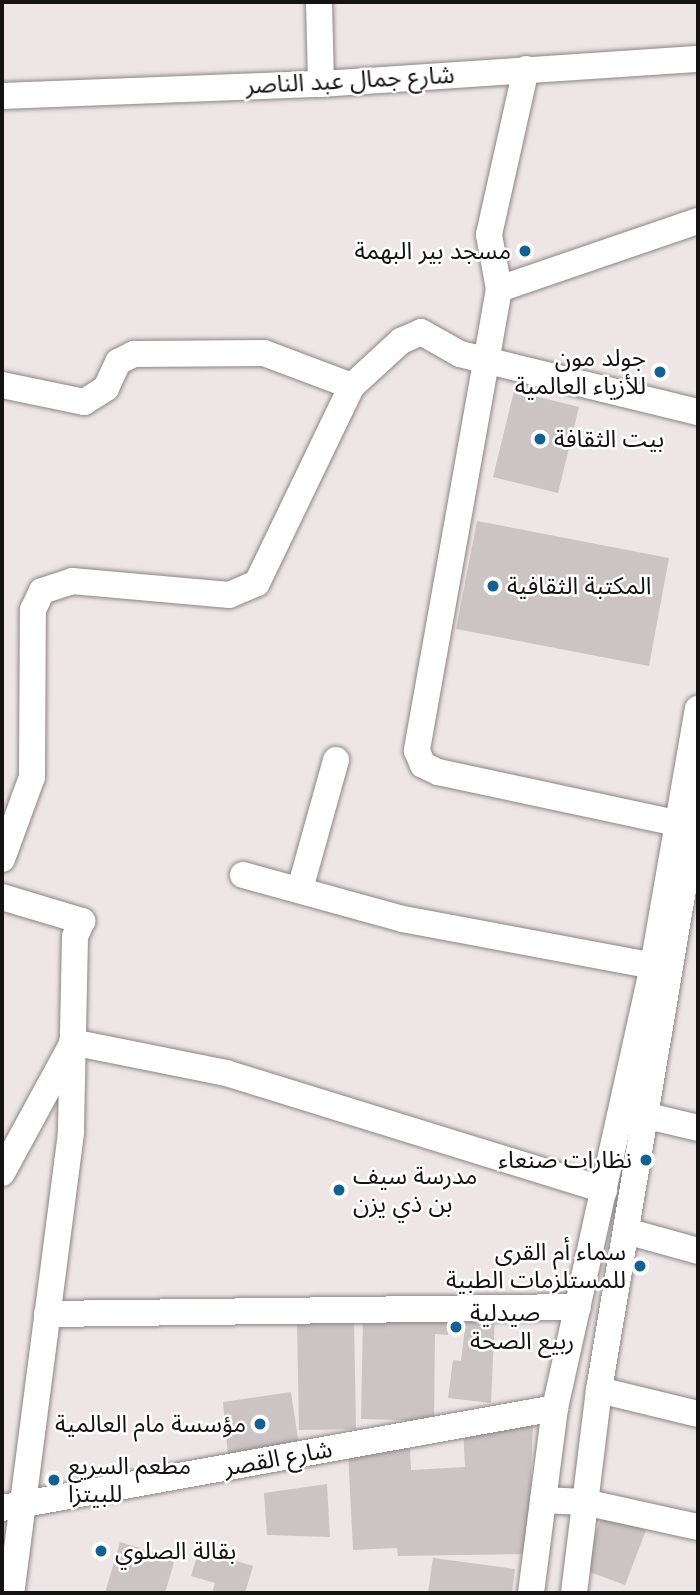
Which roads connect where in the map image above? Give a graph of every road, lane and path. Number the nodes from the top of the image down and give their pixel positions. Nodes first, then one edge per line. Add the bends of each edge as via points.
1 (319, 2) edge
2 (698, 59) edge
3 (526, 69) junction
4 (321, 84) junction
5 (2, 96) edge
6 (698, 222) edge
7 (499, 289) junction
8 (486, 360) junction
9 (2, 385) edge
10 (352, 386) junction
11 (698, 412) edge
12 (698, 709) edge
13 (336, 760) dead end
14 (698, 800) edge
15 (676, 823) junction
16 (2, 859) edge
17 (243, 875) dead end
18 (300, 889) junction
19 (2, 897) edge
20 (653, 966) junction
21 (72, 1042) junction
22 (648, 1116) junction
23 (698, 1128) edge
24 (2, 1173) edge
25 (604, 1190) junction
26 (626, 1231) junction
27 (698, 1251) edge
28 (578, 1307) junction
29 (47, 1314) junction
30 (599, 1390) junction
31 (555, 1408) junction
32 (698, 1414) edge
33 (543, 1500) junction
34 (584, 1502) junction
35 (12, 1506) edge
36 (698, 1528) edge
37 (11, 1593) edge
38 (531, 1593) edge
39 (574, 1593) edge

1 - 4 street
2 - 3 street, شارع جمال عبد الناصر
3 - 4 street, شارع جمال عبد الناصر
3 - 7 street via 489,235
4 - 5 street, شارع جمال عبد الناصر
6 - 7 street
7 - 8 street
8 - 10 street via 421,332 401,341
8 - 11 street
8 - 15 street via 417,751 423,765 438,772
9 - 10 street via 84,402 106,388 118,362 134,354 264,353
10 - 16 street via 257,583 229,595 72,581 42,591 33,610 32,777
12 - 15 street
13 - 18 street
14 - 22 street
15 - 20 street
17 - 18 street
18 - 20 street via 403,919
19 - 21 street via 82,921 75,937
20 - 25 street
21 - 24 street
21 - 25 street via 226,1073
21 - 29 street via 71,1133
22 - 23 street
22 - 26 street
25 - 28 street
26 - 27 street
26 - 30 street
28 - 29 street
28 - 31 street
29 - 35 street
30 - 32 street
30 - 34 street
31 - 33 street
31 - 35 street, شارع القصر
33 - 34 street
33 - 38 street
34 - 36 street
34 - 39 street
35 - 37 street

